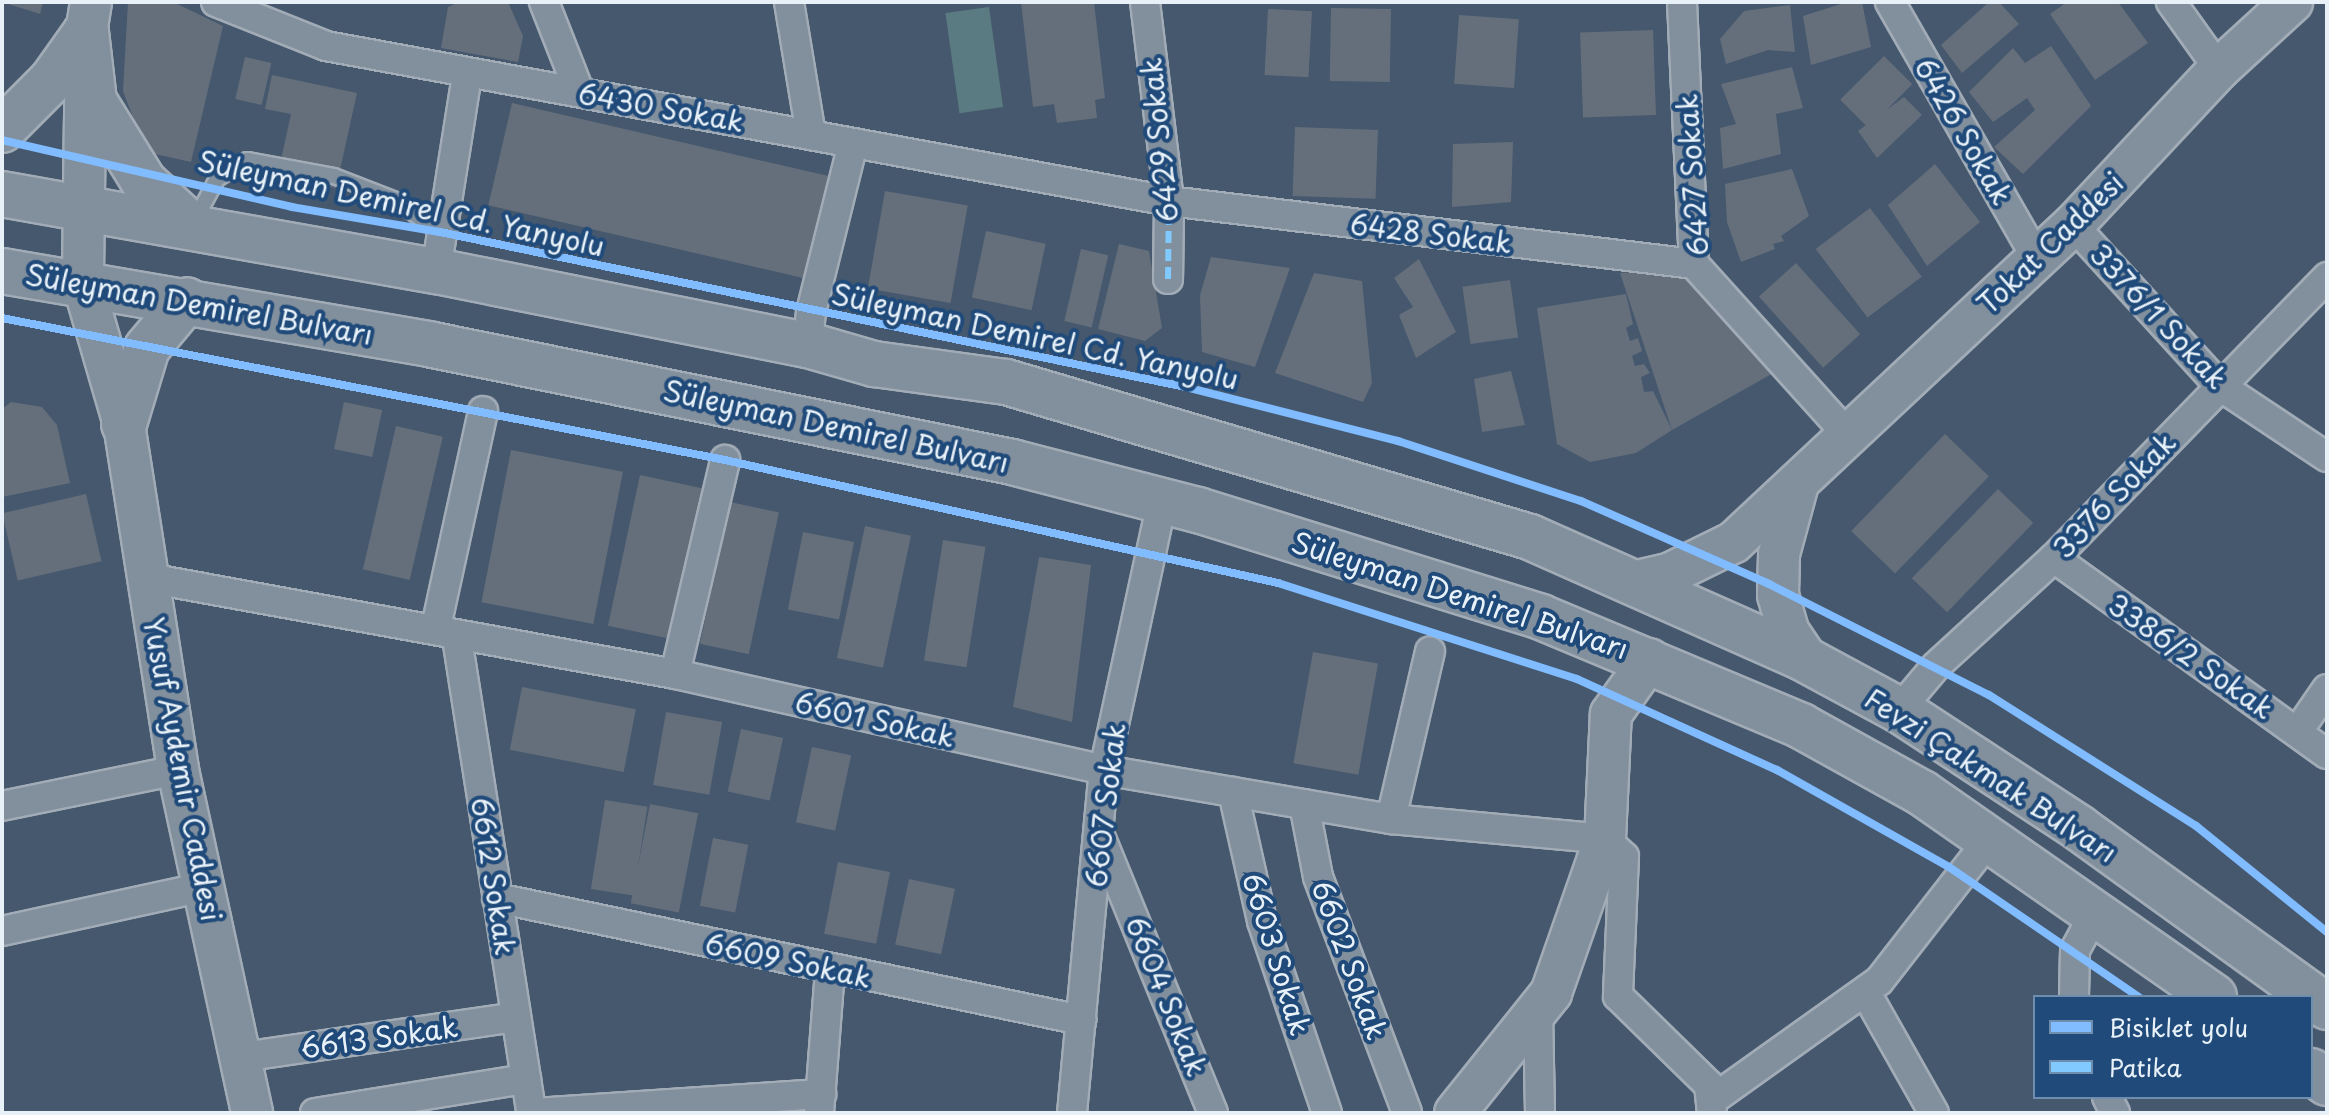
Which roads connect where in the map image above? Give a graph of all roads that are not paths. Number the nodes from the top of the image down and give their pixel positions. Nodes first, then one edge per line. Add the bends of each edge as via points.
1 (216, 2) edge
2 (544, 2) edge
3 (789, 2) edge
4 (1145, 2) edge
5 (1682, 2) edge
6 (1890, 2) edge
7 (2171, 2) edge
8 (2292, 2) edge
9 (88, 17) edge
10 (2219, 69) junction
11 (467, 76) junction
12 (579, 91) junction
13 (2, 130) edge
14 (811, 135) junction
15 (853, 144) junction
16 (2, 194) edge
17 (1169, 201) junction
18 (83, 208) junction
19 (2073, 225) junction
20 (192, 226) junction
21 (438, 252) junction
22 (2037, 259) junction
23 (1694, 264) junction
24 (2, 271) edge
25 (2327, 277) edge
26 (1168, 279) dead end
27 (83, 283) junction
28 (187, 300) junction
29 (808, 345) junction
30 (2220, 386) junction
31 (483, 411) dead end
32 (124, 424) junction
33 (1847, 434) junction
34 (2327, 457) edge
35 (725, 460) dead end
36 (1801, 477) junction
37 (1162, 501) junction
38 (2054, 558) junction
39 (148, 578) junction
40 (1633, 582) junction
41 (446, 633) junction
42 (1430, 651) dead end
43 (1650, 659) junction
44 (1809, 662) junction
45 (675, 674) junction
46 (2327, 689) edge
47 (1899, 710) junction
48 (2298, 731) junction
49 (2327, 754) edge
50 (178, 770) junction
51 (1104, 770) junction
52 (1233, 792) junction
53 (1304, 804) junction
54 (2, 806) edge
55 (1391, 819) junction
56 (1100, 836) junction
57 (1991, 837) junction
58 (1605, 839) junction
59 (203, 887) junction
60 (497, 898) junction
61 (2096, 911) junction
62 (2, 931) edge
63 (830, 970) junction
64 (1866, 993) junction
65 (2074, 995) edge
66 (2211, 995) edge
67 (2310, 995) edge
68 (1538, 1009) junction
69 (516, 1017) junction
70 (1081, 1020) junction
71 (242, 1057) junction
72 (526, 1079) junction
73 (820, 1103) edge
74 (1720, 1104) edge
75 (252, 1113) edge
76 (315, 1113) edge
77 (532, 1113) edge
78 (1072, 1113) edge
79 (1213, 1113) edge
80 (1327, 1113) edge
81 (1407, 1113) edge
82 (1455, 1113) edge
83 (1540, 1113) edge
84 (1934, 1113) edge

1 - 11 street, 6430 Sokak via 326,46
2 - 12 street
3 - 14 street
4 - 17 street, 6429 Sokak
5 - 23 street, 6427 Sokak
6 - 22 street, 6426 Sokak
7 - 10 street
8 - 10 street, Tokat Caddesi
9 - 13 main road via 52,80
9 - 18 street, Yusuf Aydemir Caddesi
9 - 20 main road via 94,101 144,182
10 - 19 street, Tokat Caddesi
11 - 12 street, 6430 Sokak
11 - 21 street
12 - 14 street, 6430 Sokak
14 - 15 street, 6430 Sokak
15 - 17 street, 6430 Sokak
15 - 29 street
16 - 18 main road
17 - 23 street, 6428 Sokak
17 - 26 street, 6429 Sokak
18 - 20 main road
18 - 27 street, Yusuf Aydemir Caddesi
19 - 22 street, Tokat Caddesi
19 - 30 street, 3376/1 Sokak
20 - 21 main road
20 - 21 lane via 217,179 247,160 334,176 393,199
21 - 29 main road
22 - 33 street, Tokat Caddesi
23 - 33 street, 6427 Sokak
24 - 27 main road, Süleyman Demirel Bulvarı
25 - 30 street, 3376 Sokak
27 - 28 main road, Süleyman Demirel Bulvarı
27 - 32 street, Yusuf Aydemir Caddesi
28 - 32 main road via 147,348
28 - 37 main road, Süleyman Demirel Bulvarı via 780,412
29 - 40 main road via 874,364 1006,382 1530,537
30 - 34 street, 3376/1 Sokak
30 - 38 street, 3376 Sokak
31 - 41 street
32 - 39 street, Yusuf Aydemir Caddesi
33 - 36 street, Tokat Caddesi
35 - 45 street
36 - 40 street, Tokat Caddesi via 1720,551 1669,574
36 - 44 street via 1779,554 1778,595 1788,631
37 - 43 main road, Süleyman Demirel Bulvarı via 1541,617
37 - 51 street, 6607 Sokak
38 - 47 street, 3376 Sokak via 1936,666
38 - 48 street, 3386/2 Sokak
39 - 41 street, 6601 Sokak
39 - 50 street, Yusuf Aydemir Caddesi
40 - 44 main road, Fevzi Çakmak Bulvarı
41 - 45 street, 6601 Sokak
41 - 60 street, 6612 Sokak
42 - 55 street
43 - 57 main road, Fevzi Çakmak Bulvarı via 1801,726
43 - 58 street via 1611,714
44 - 47 main road, Fevzi Çakmak Bulvarı
45 - 51 street, 6601 Sokak
46 - 48 street
47 - 67 main road, Fevzi Çakmak Bulvarı via 2079,828
48 - 49 street, 3386/2 Sokak
50 - 54 street
50 - 59 street, Yusuf Aydemir Caddesi
51 - 52 street, 6601 Sokak
51 - 56 street, 6607 Sokak
52 - 53 street, 6601 Sokak
52 - 80 street, 6603 Sokak via 1262,921
53 - 55 street, 6601 Sokak
53 - 81 street, 6602 Sokak via 1318,877
55 - 58 street, 6601 Sokak
56 - 70 street, 6607 Sokak
56 - 79 street, 6604 Sokak
57 - 61 main road, Fevzi Çakmak Bulvarı
57 - 64 street
58 - 68 street via 1551,993
58 - 74 street via 1624,857 1618,996 1709,1085
59 - 62 street
59 - 71 street, Yusuf Aydemir Caddesi
60 - 63 street, 6609 Sokak
60 - 69 street, 6612 Sokak
61 - 65 street via 2075,950
61 - 66 main road, Fevzi Çakmak Bulvarı
63 - 70 street, 6609 Sokak
63 - 73 street
64 - 74 street
64 - 84 street
68 - 82 street
68 - 83 street
69 - 71 street, 6613 Sokak
69 - 72 street, 6612 Sokak
70 - 78 street, 6607 Sokak
71 - 75 street, Yusuf Aydemir Caddesi
72 - 76 street
72 - 77 street, 6612 Sokak
73 - 77 street

